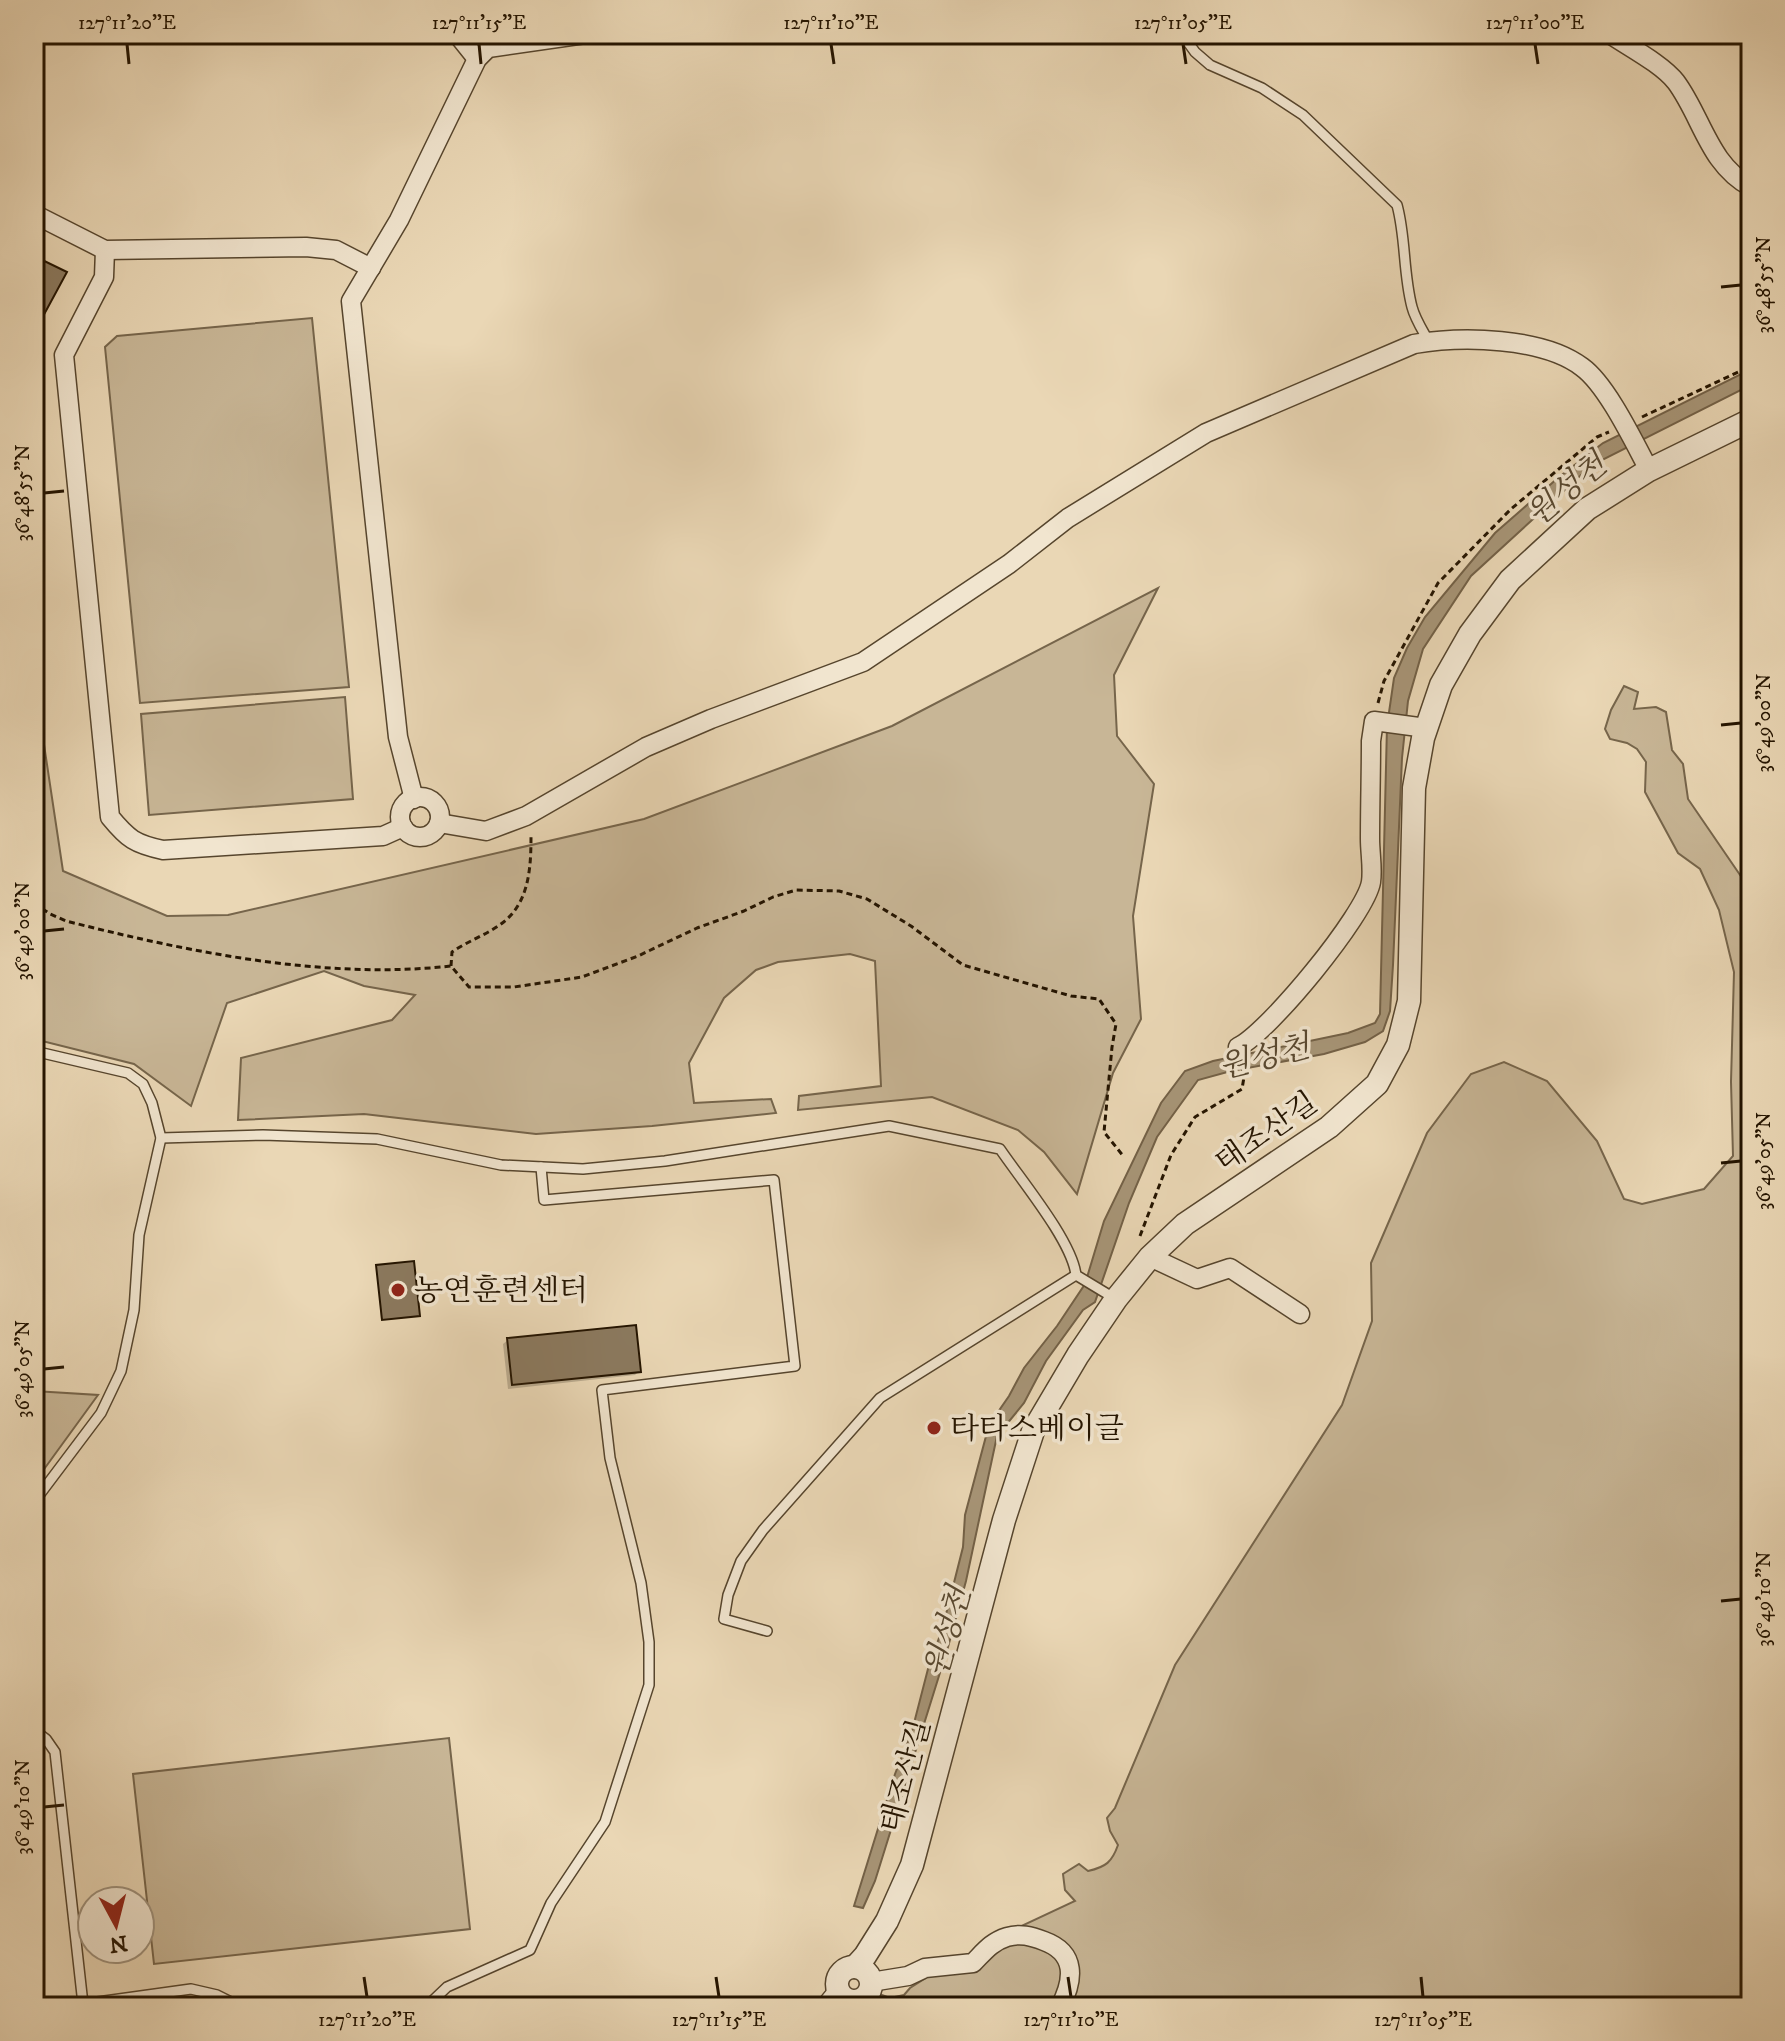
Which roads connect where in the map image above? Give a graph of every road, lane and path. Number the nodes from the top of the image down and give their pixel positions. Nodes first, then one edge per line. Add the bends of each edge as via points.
1 (457, 34) edge
2 (585, 34) edge
3 (1182, 34) edge
4 (1610, 34) edge
5 (477, 59) junction
6 (1751, 187) edge
7 (34, 214) edge
8 (105, 250) junction
9 (371, 268) junction
10 (1429, 342) junction
11 (1751, 366) edge
12 (1751, 420) edge
13 (1625, 426) junction
14 (1649, 470) junction
15 (1377, 722) junction
16 (1419, 727) junction
17 (414, 799) junction
18 (531, 814) junction
19 (439, 823) junction
20 (403, 827) junction
21 (34, 903) edge
22 (451, 966) junction
23 (1238, 1047) dead end
24 (34, 1051) edge
25 (1244, 1077) dead end
26 (161, 1138) junction
27 (1124, 1157) dead end
28 (541, 1167) junction
29 (1145, 1248) junction
30 (1080, 1277) junction
31 (1112, 1296) junction
32 (1300, 1314) dead end
33 (34, 1502) edge
34 (767, 1631) dead end
35 (34, 1730) edge
36 (863, 1974) junction
37 (844, 2001) edge
38 (81, 2006) edge
39 (241, 2007) edge
40 (426, 2007) edge
41 (1060, 2007) edge

1 - 5 street
2 - 5 street via 488,48
3 - 10 lane via 1210,65 1262,88 1303,115 1397,205 1412,310
4 - 6 street via 1675,80 1715,155
5 - 9 street
7 - 8 street
8 - 9 street via 306,247 336,250
8 - 20 street via 104,277 64,355 110,817 127,838 163,850 383,836
9 - 17 street via 351,301 398,737
10 - 13 street via 1506,343 1556,354 1583,367
10 - 18 street via 1206,433 1068,518 863,662 646,747
11 - 13 path
12 - 14 street, 태조산길
13 - 14 street
13 - 15 path via 1597,437 1511,509 1438,583 1384,681
14 - 16 street, 태조산길 via 1587,509 1510,580 1470,634
15 - 16 street
15 - 23 street via 1371,741 1371,884 1311,976 1277,1015
16 - 29 street, 태조산길 via 1409,1001 1398,1045 1377,1084 1329,1127
17 - 19 street via 436,804
17 - 20 street via 402,809
18 - 19 street via 486,831
18 - 22 path via 529,879 520,900 508,918 452,952
19 - 20 street via 425,837
21 - 22 path via 66,921 110,932 267,960 351,971
22 - 27 path via 469,987 582,977 773,897 796,890 839,891 867,899 963,965 1099,999 1116,1024 1104,1132
24 - 26 lane via 128,1073 143,1084
25 - 29 path via 1242,1089 1195,1117 1171,1155
26 - 28 lane via 377,1139 501,1165
26 - 33 lane via 139,1235 134,1310 121,1371 101,1413
28 - 30 lane via 583,1169 665,1161 889,1126 917,1131 1000,1149
28 - 40 lane via 544,1200 774,1180 795,1366 602,1390 610,1458 641,1583 649,1685 605,1822 551,1903 530,1950 447,1987
29 - 31 street, 태조산길
29 - 32 street via 1197,1279 1230,1268
30 - 31 lane
30 - 34 lane via 880,1398 824,1459 741,1561 728,1595 724,1619
31 - 36 street, 태조산길 via 1033,1431 1004,1520 912,1865 865,1956
35 - 38 lane via 55,1752
36 - 37 street via 869,1992
36 - 37 street via 840,1974
36 - 41 street via 908,1976 925,1968 973,1963 986,1947 1021,1934 1052,1944 1070,1967 1070,1988
38 - 39 lane via 191,1989

